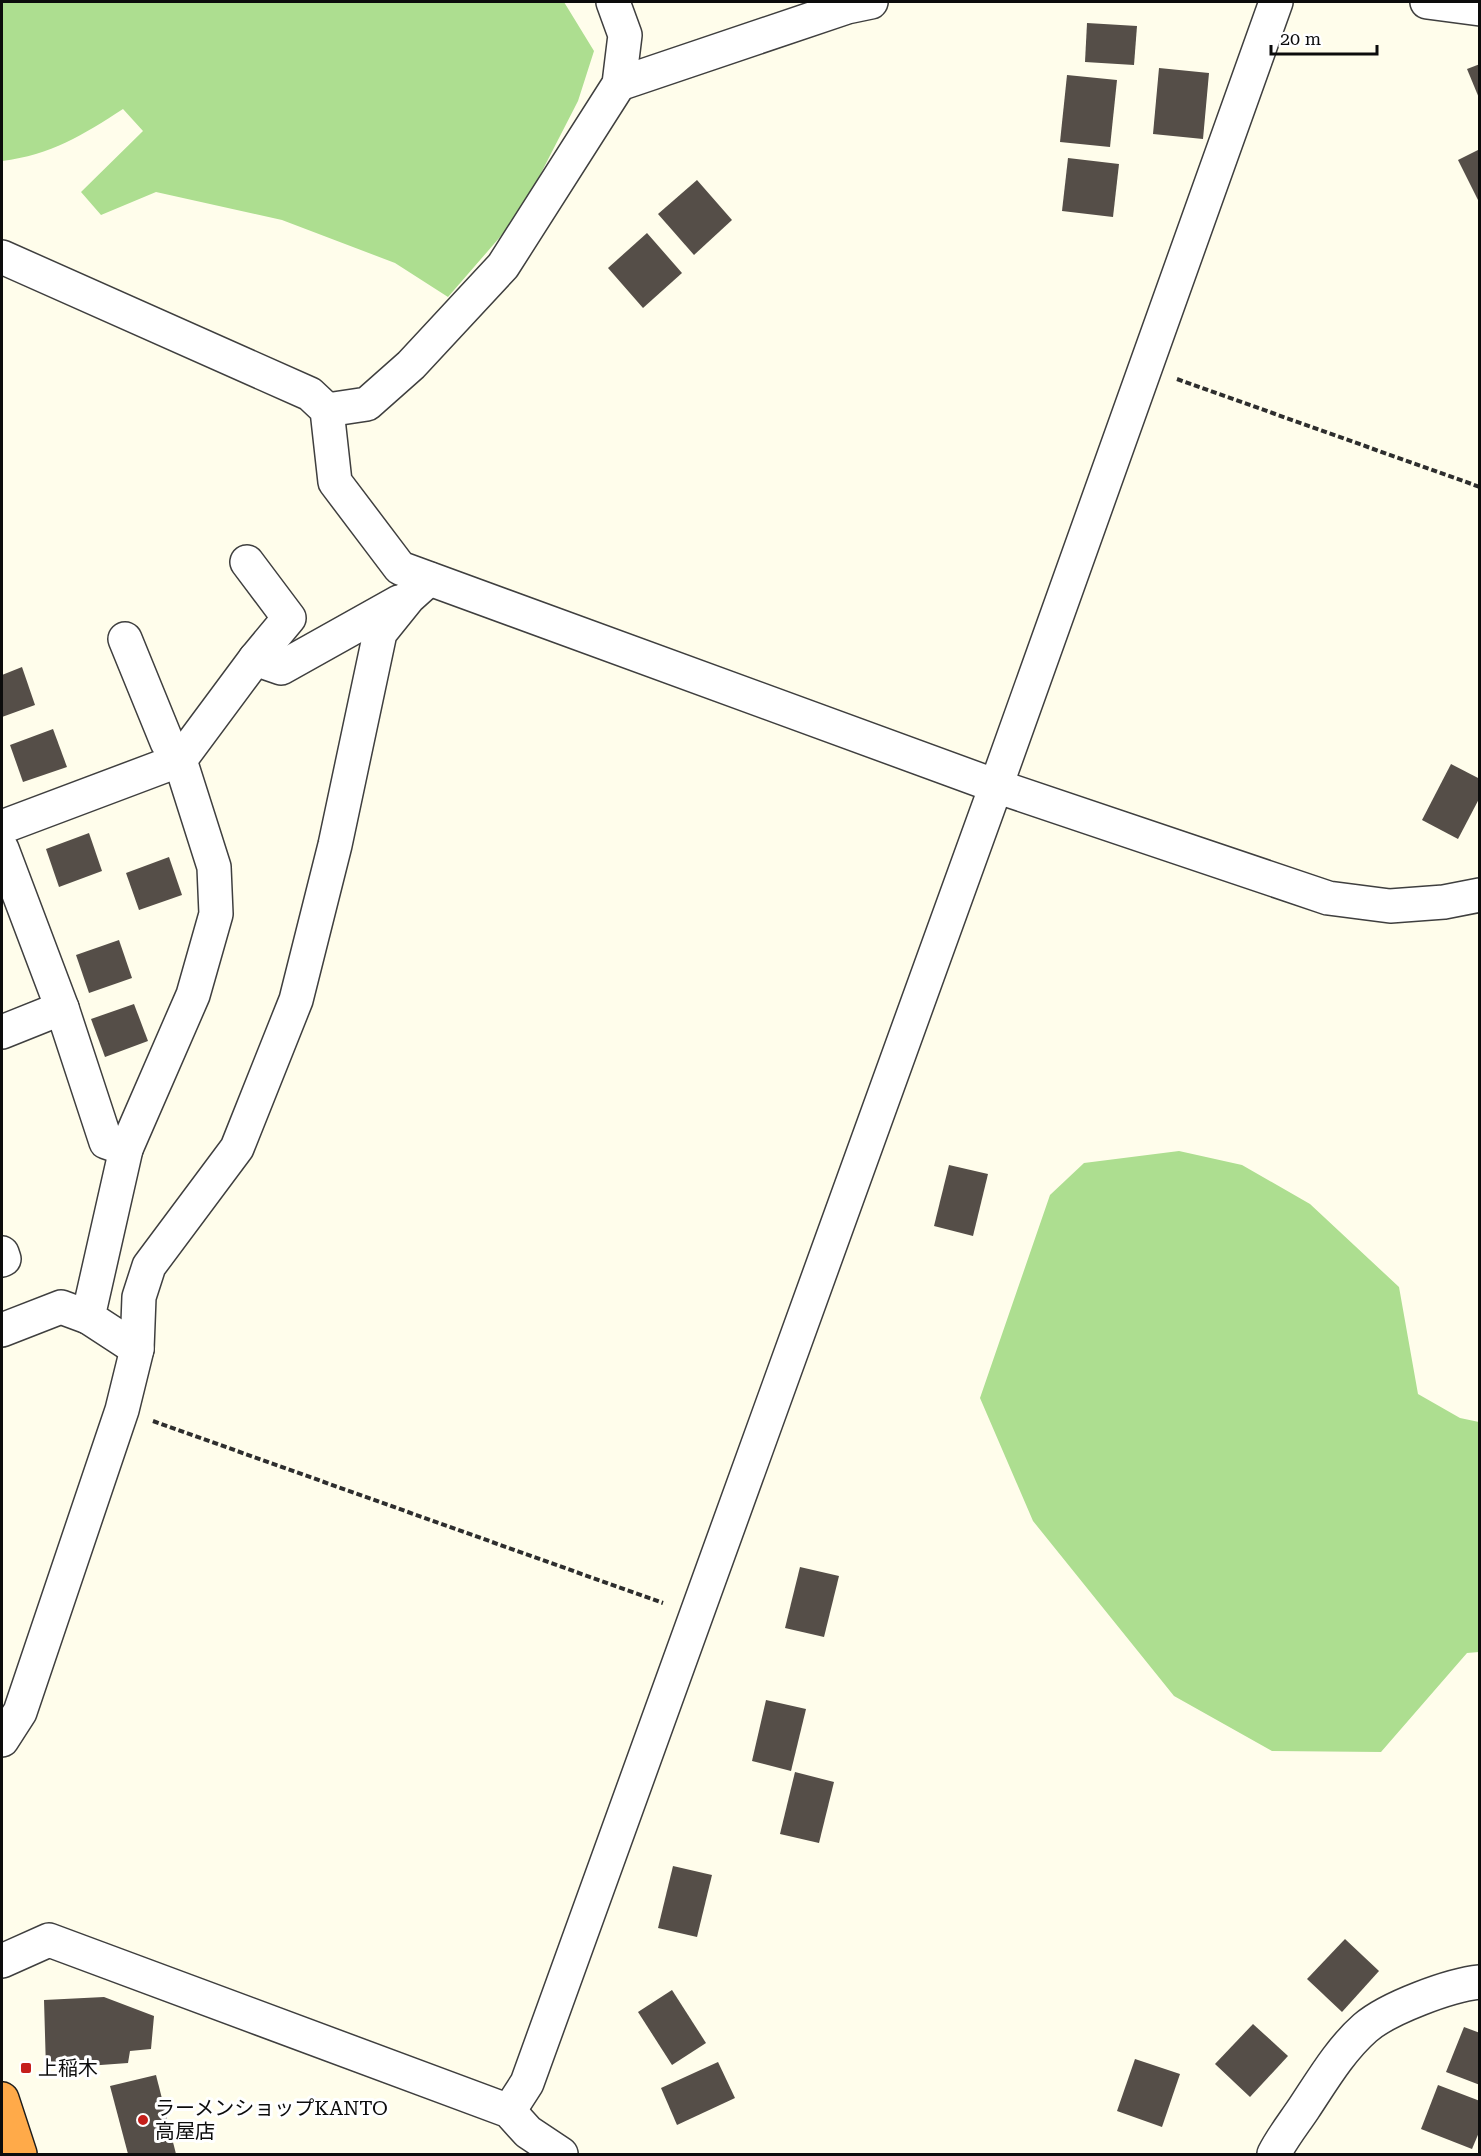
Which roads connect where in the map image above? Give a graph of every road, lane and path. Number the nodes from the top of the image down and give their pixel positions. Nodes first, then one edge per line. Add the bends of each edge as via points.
1 (613, 2) edge
2 (871, 2) edge
3 (1276, 2) edge
4 (1427, 2) edge
5 (1479, 9) edge
6 (619, 84) junction
7 (2, 257) edge
8 (1145, 367) junction
9 (327, 410) junction
10 (1479, 487) edge
11 (247, 562) dead end
12 (419, 588) junction
13 (125, 639) dead end
14 (255, 659) junction
15 (180, 760) junction
16 (996, 786) junction
17 (2, 827) edge
18 (2, 849) edge
19 (1479, 895) edge
20 (62, 1008) junction
21 (2, 1032) edge
22 (126, 1149) junction
23 (2, 1253) edge
24 (2, 1260) edge
25 (88, 1317) junction
26 (2, 1330) edge
27 (137, 1349) junction
28 (122, 1410) junction
29 (695, 1614) junction
30 (2, 1740) edge
31 (2, 1961) edge
32 (1479, 1982) edge
33 (2, 2100) edge
34 (508, 2111) junction
35 (20, 2154) edge
36 (561, 2154) edge
37 (1274, 2154) edge

1 - 6 street via 626,35
2 - 6 street
3 - 8 street
4 - 5 street
6 - 9 street via 503,266 411,365 367,404
7 - 9 street via 310,394
8 - 10 path
8 - 16 street
9 - 12 street via 335,482
11 - 14 street via 289,618
12 - 14 street via 281,668
12 - 16 street
12 - 27 street via 380,633 335,845 296,1000 237,1148 149,1266 139,1297
13 - 15 street via 167,742
14 - 15 street
15 - 17 street
15 - 22 street via 214,867 216,914 193,994
16 - 19 street via 1328,898 1390,906
16 - 29 street
18 - 20 street
20 - 21 street
20 - 22 street via 106,1142
22 - 25 street
23 - 24 street
25 - 26 street via 61,1307
25 - 27 street
27 - 28 street
28 - 29 path
28 - 30 street via 20,1712
29 - 34 street via 527,2083
31 - 34 street via 49,1940
32 - 37 street via 1428,1996 1386,2014 1366,2028 1334,2064
33 - 35 highway
34 - 36 street via 528,2132

